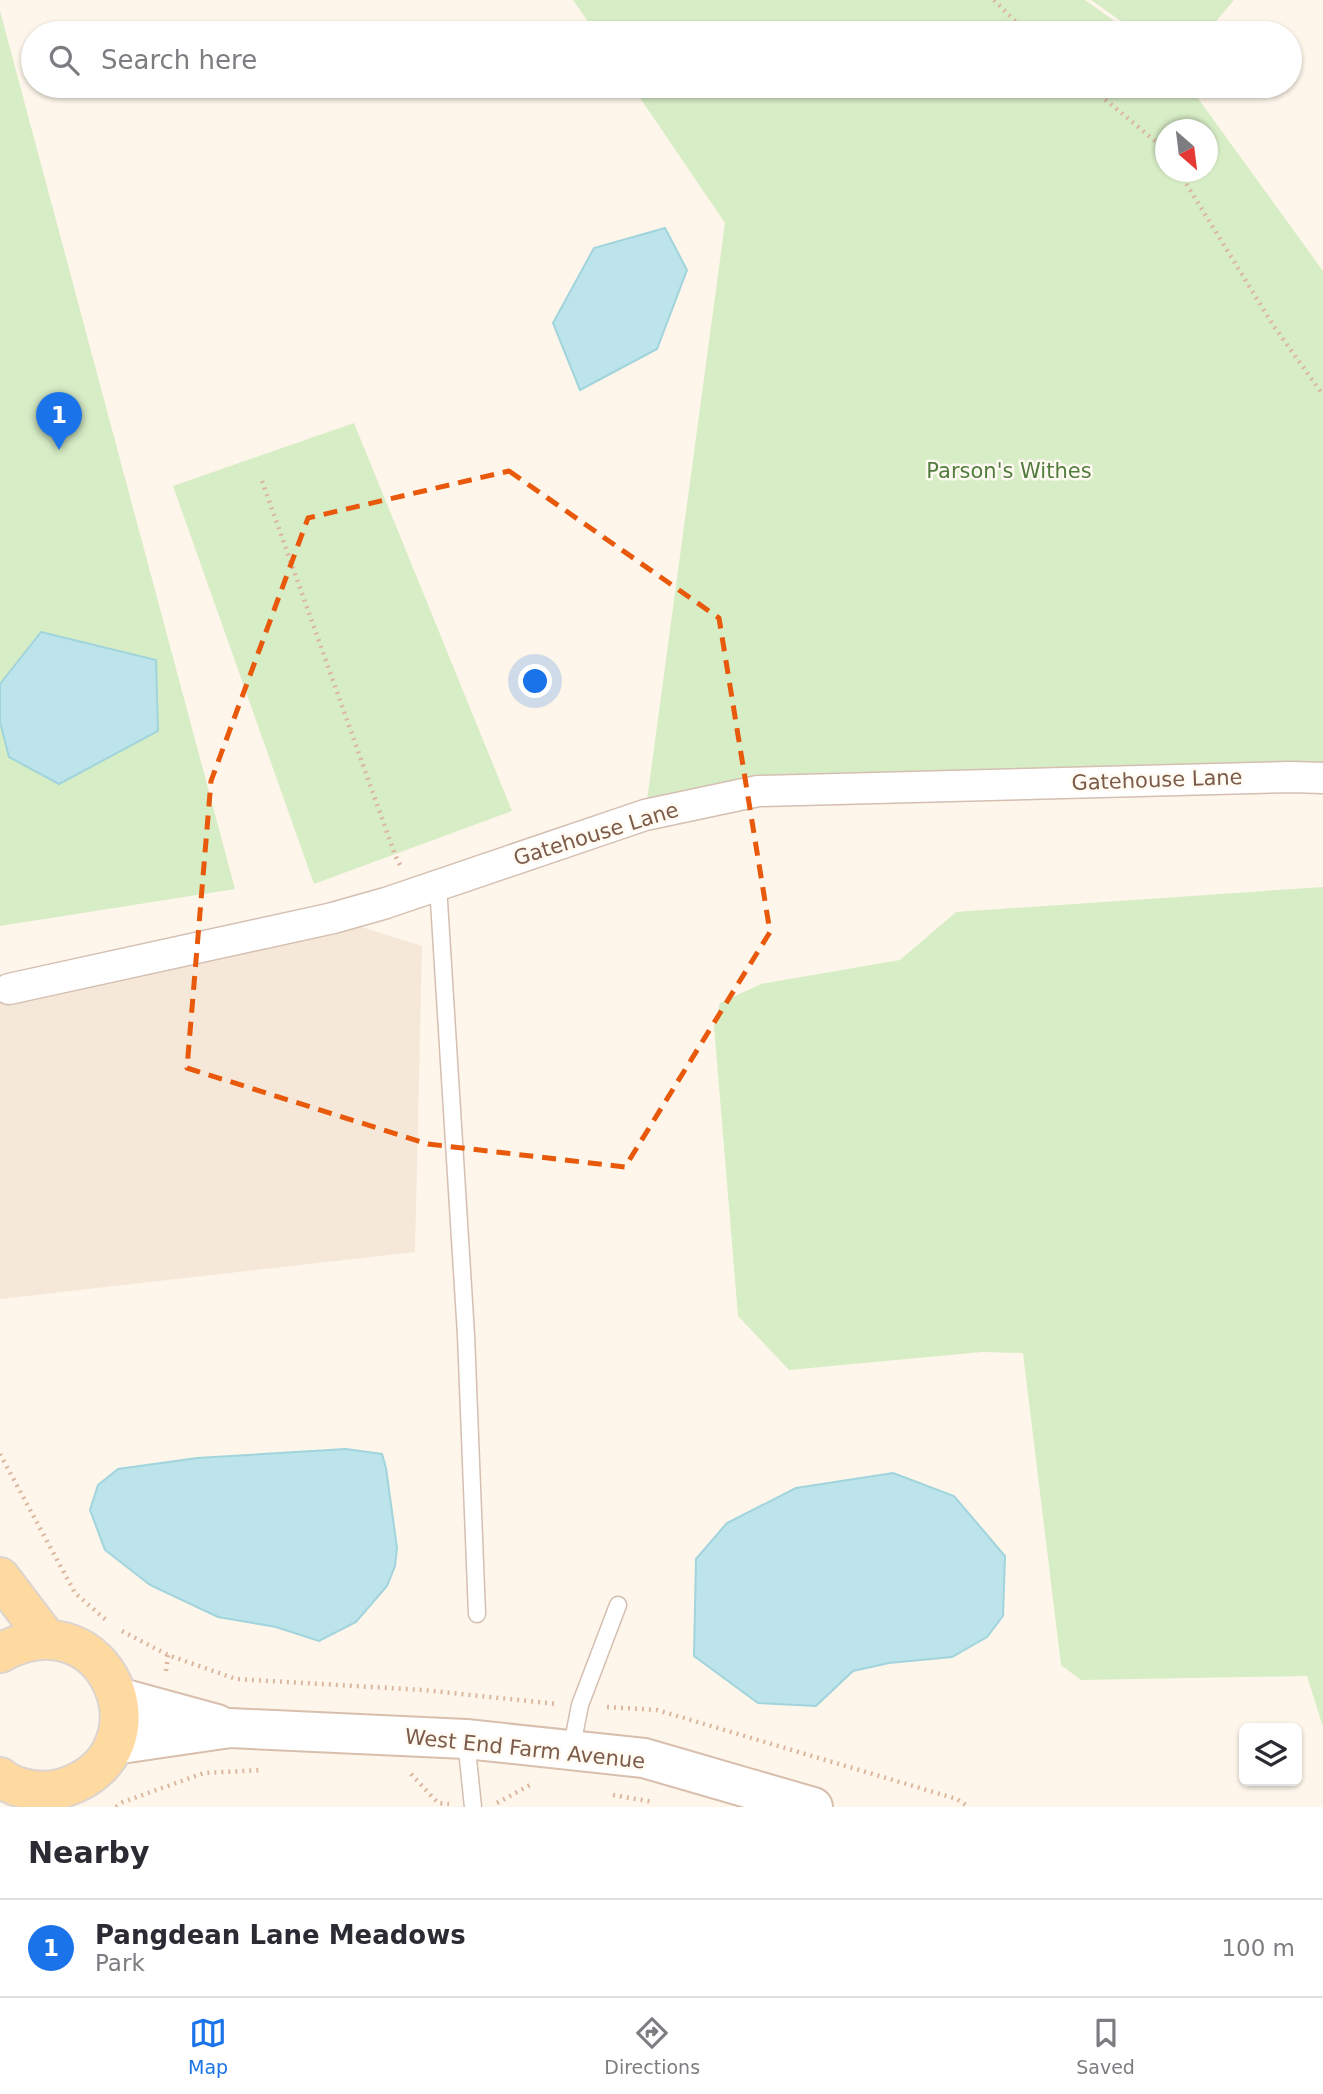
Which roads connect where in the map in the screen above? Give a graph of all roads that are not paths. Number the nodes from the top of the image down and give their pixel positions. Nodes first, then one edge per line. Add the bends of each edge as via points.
1 (1323, 778) edge
2 (426, 889) junction
3 (9, 989) dead end
4 (0, 1577) edge
5 (618, 1605) dead end
6 (477, 1614) dead end
7 (47, 1639) junction
8 (0, 1653) edge
9 (118, 1697) junction
10 (230, 1728) junction
11 (466, 1739) junction
12 (114, 1745) junction
13 (571, 1751) junction
14 (0, 1777) edge
15 (49, 1799) edge
16 (465, 1806) edge
17 (813, 1807) edge

1 - 2 street, Gatehouse Lane via 758,791 645,815
2 - 3 street, Gatehouse Lane via 333,918
2 - 6 lane via 465,1321
4 - 7 main road
5 - 13 lane via 580,1705
7 - 8 main road via 23,1642
7 - 9 main road via 71,1644 92,1656
9 - 10 street, West End Farm Avenue
9 - 12 main road via 120,1721
10 - 11 street, West End Farm Avenue
10 - 12 street, West End Farm Avenue
11 - 13 street, West End Farm Avenue
11 - 16 lane
12 - 15 main road via 101,1766
13 - 17 street, West End Farm Avenue via 644,1758
14 - 15 main road

